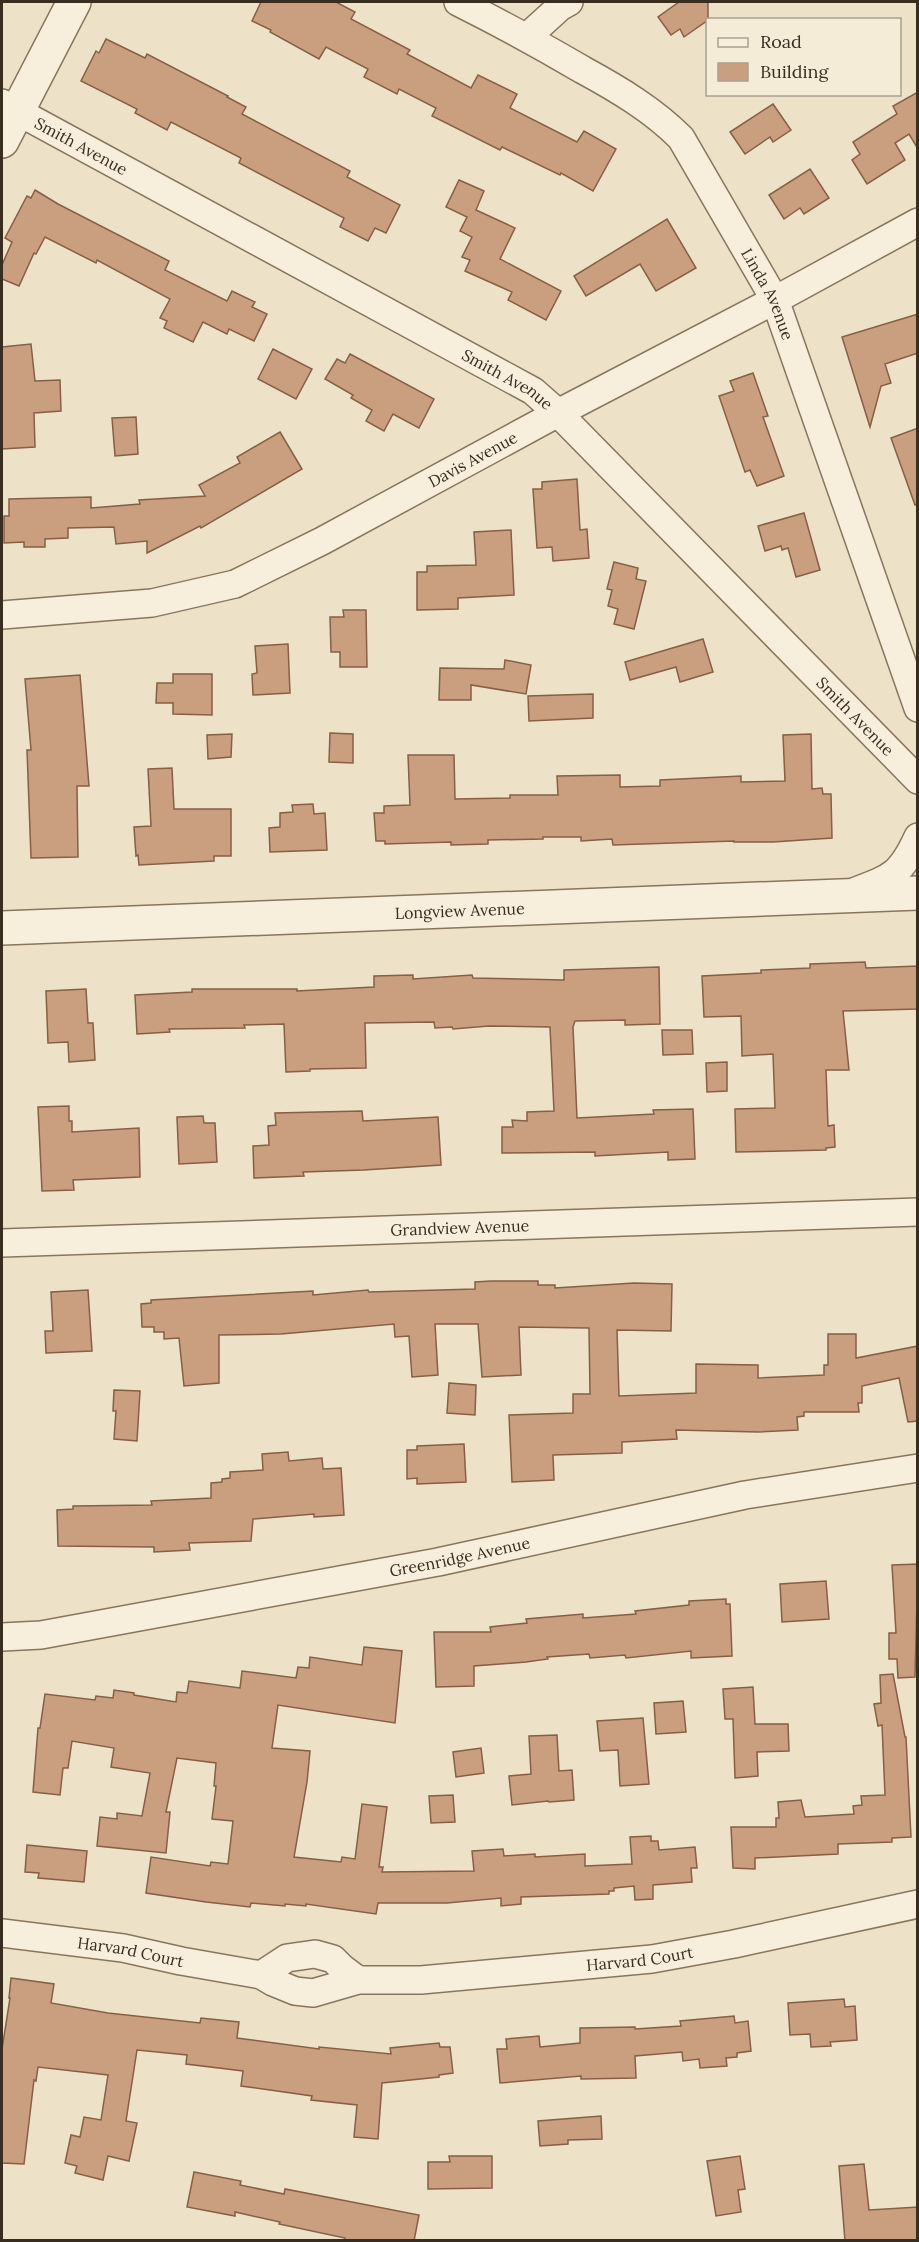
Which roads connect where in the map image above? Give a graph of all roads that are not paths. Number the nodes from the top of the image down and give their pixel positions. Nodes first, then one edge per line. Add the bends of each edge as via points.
1 (74, 2) edge
2 (458, 2) edge
3 (569, 2) edge
4 (527, 37) junction
5 (9, 108) edge
6 (2, 141) edge
7 (918, 222) edge
8 (776, 300) junction
9 (558, 412) junction
10 (2, 615) edge
11 (918, 708) edge
12 (918, 780) edge
13 (918, 837) edge
14 (918, 893) edge
15 (842, 897) junction
16 (2, 928) edge
17 (918, 1212) edge
18 (2, 1243) edge
19 (918, 1468) edge
20 (2, 1637) edge
21 (918, 1904) edge
22 (2, 1933) edge
23 (261, 1975) junction
24 (358, 1980) junction

1 - 5 street
2 - 4 street, Linda Avenue
3 - 4 street
4 - 8 street, Linda Avenue via 634,100 681,138
5 - 6 street
5 - 9 street, Smith Avenue via 533,391
7 - 8 street, Davis Avenue
8 - 9 street, Davis Avenue
8 - 11 street, Linda Avenue
9 - 10 street, Davis Avenue via 235,585 152,603
9 - 12 street, Smith Avenue
13 - 15 street via 910,854 888,879
14 - 15 street, Longview Avenue
15 - 16 street, Longview Avenue
17 - 18 street, Grandview Avenue
19 - 20 street, Greenridge Avenue via 745,1495 426,1564 41,1635
21 - 24 street, Harvard Court via 652,1959 421,1980
22 - 23 street, Harvard Court via 123,1948
23 - 24 street, Harvard Court via 295,1991 313,1993
23 - 24 street via 287,1958 315,1954 333,1959

